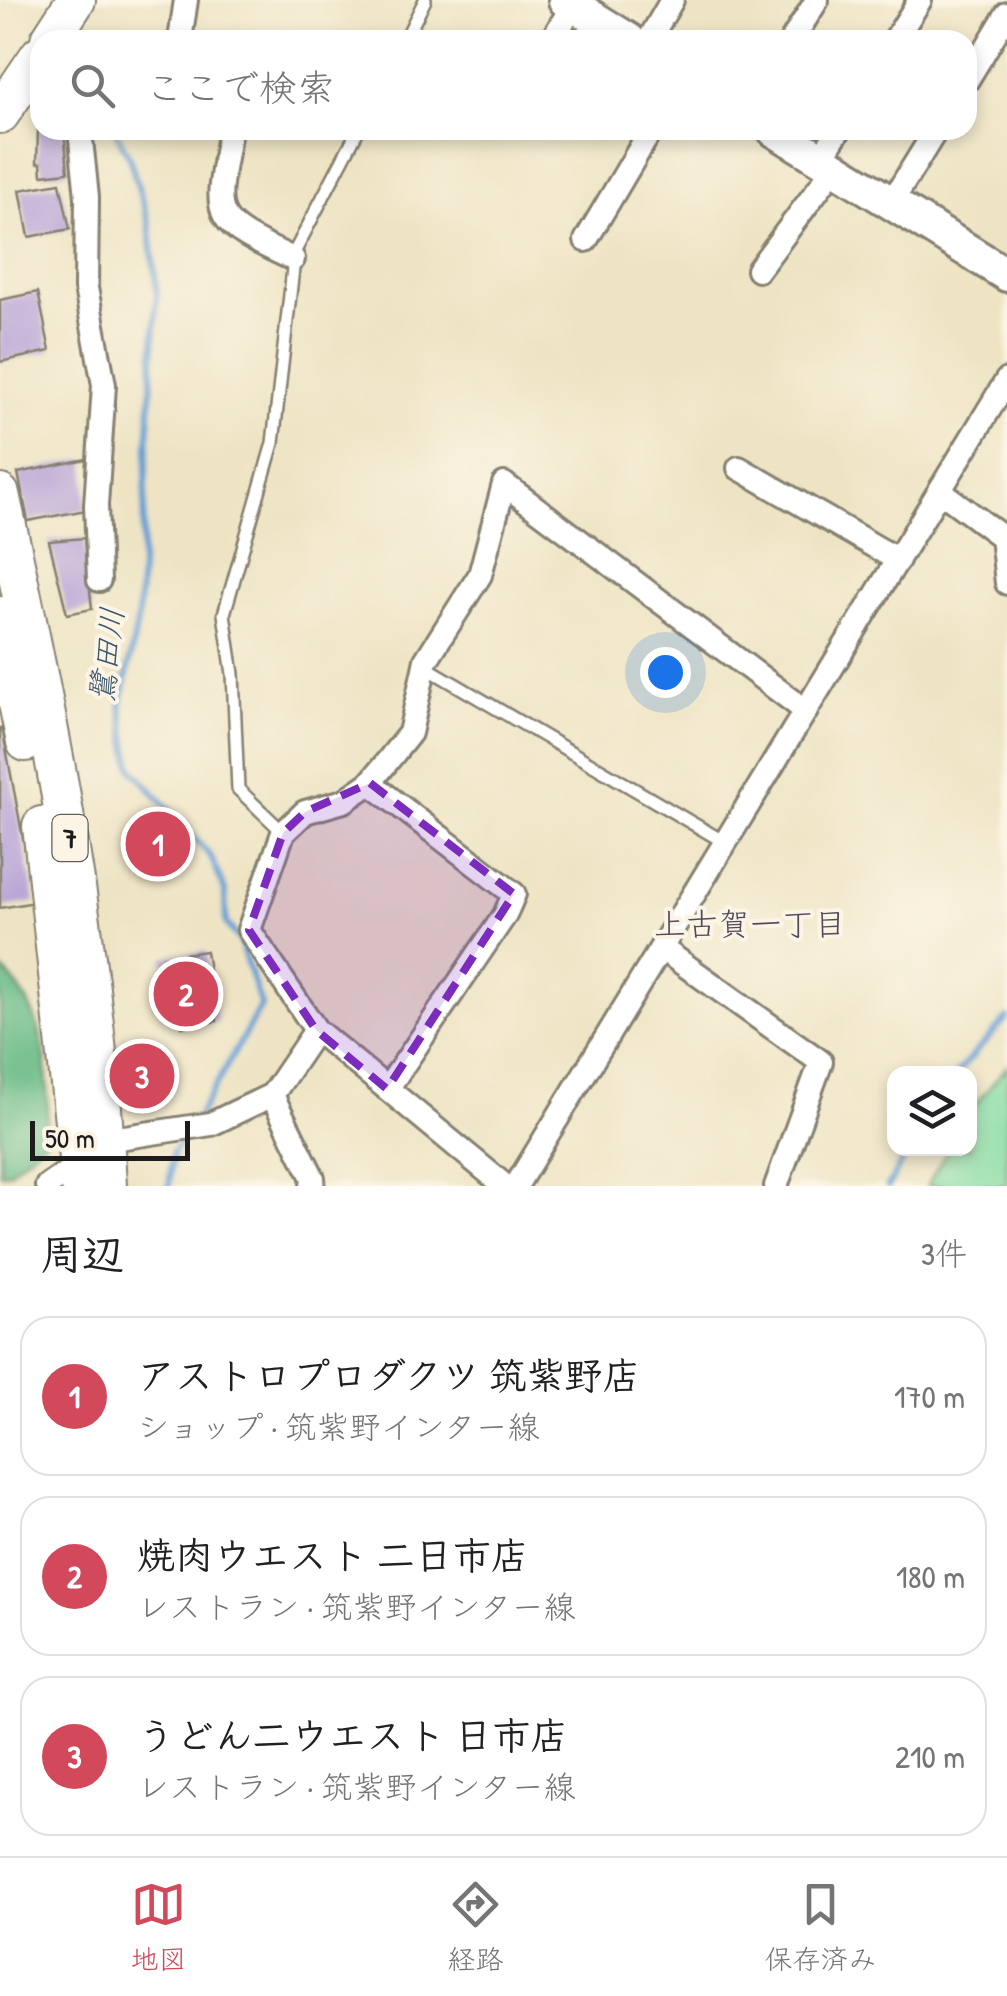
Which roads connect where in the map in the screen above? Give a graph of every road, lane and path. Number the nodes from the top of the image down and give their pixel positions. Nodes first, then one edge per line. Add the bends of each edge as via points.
1 (76, 0) edge
2 (186, 0) edge
3 (426, 0) edge
4 (672, 0) edge
5 (818, 0) edge
6 (920, 0) edge
7 (998, 0) edge
8 (569, 2) edge
9 (1007, 11) edge
10 (57, 30) edge
11 (182, 30) edge
12 (410, 30) edge
13 (556, 30) edge
14 (613, 30) edge
15 (655, 30) edge
16 (798, 30) edge
17 (901, 30) edge
18 (977, 63) edge
19 (30, 71) edge
20 (0, 114) edge
21 (81, 140) edge
22 (228, 140) edge
23 (353, 140) edge
24 (645, 140) edge
25 (790, 140) edge
26 (835, 140) edge
27 (930, 140) edge
28 (827, 164) junction
29 (891, 203) junction
30 (586, 240) dead end
31 (293, 259) junction
32 (758, 270) dead end
33 (1007, 275) edge
34 (1007, 380) edge
35 (740, 468) dead end
36 (940, 491) junction
37 (0, 494) edge
38 (898, 560) junction
39 (99, 580) dead end
40 (1007, 582) edge
41 (0, 616) edge
42 (424, 666) junction
43 (806, 711) junction
44 (370, 783) junction
45 (284, 832) junction
46 (726, 843) junction
47 (661, 948) junction
48 (316, 1030) junction
49 (387, 1089) junction
50 (272, 1096) junction
51 (93, 1169) edge
52 (311, 1178) edge
53 (47, 1186) edge
54 (291, 1186) edge
55 (504, 1186) edge
56 (516, 1186) edge
57 (776, 1186) edge

1 - 10 main road
2 - 11 street
3 - 12 lane
4 - 15 street
5 - 16 street
6 - 17 street
7 - 9 street
8 - 13 street
8 - 14 street
9 - 18 street
19 - 20 main road
21 - 39 street via 86,288 104,384
22 - 31 street via 221,215 235,231
23 - 31 lane
24 - 30 street
25 - 28 street
26 - 28 street
27 - 29 street
28 - 29 street
28 - 32 street
29 - 33 street
31 - 45 lane via 273,444 224,614 238,789
34 - 36 street
35 - 38 street
36 - 38 street
36 - 40 street via 1002,537
37 - 51 main road, 7 via 68,830
38 - 43 street
41 - 51 main road, 7 via 44,838
42 - 43 street via 480,575 504,484
42 - 44 street via 410,733
42 - 46 lane
43 - 46 street
44 - 45 street via 344,801 306,812
44 - 49 street via 514,894
45 - 48 street via 249,930
46 - 47 street
47 - 56 street
47 - 57 street via 821,1062
48 - 49 street
48 - 50 street
49 - 55 street
50 - 51 street
50 - 52 street
51 - 53 street
52 - 54 street

